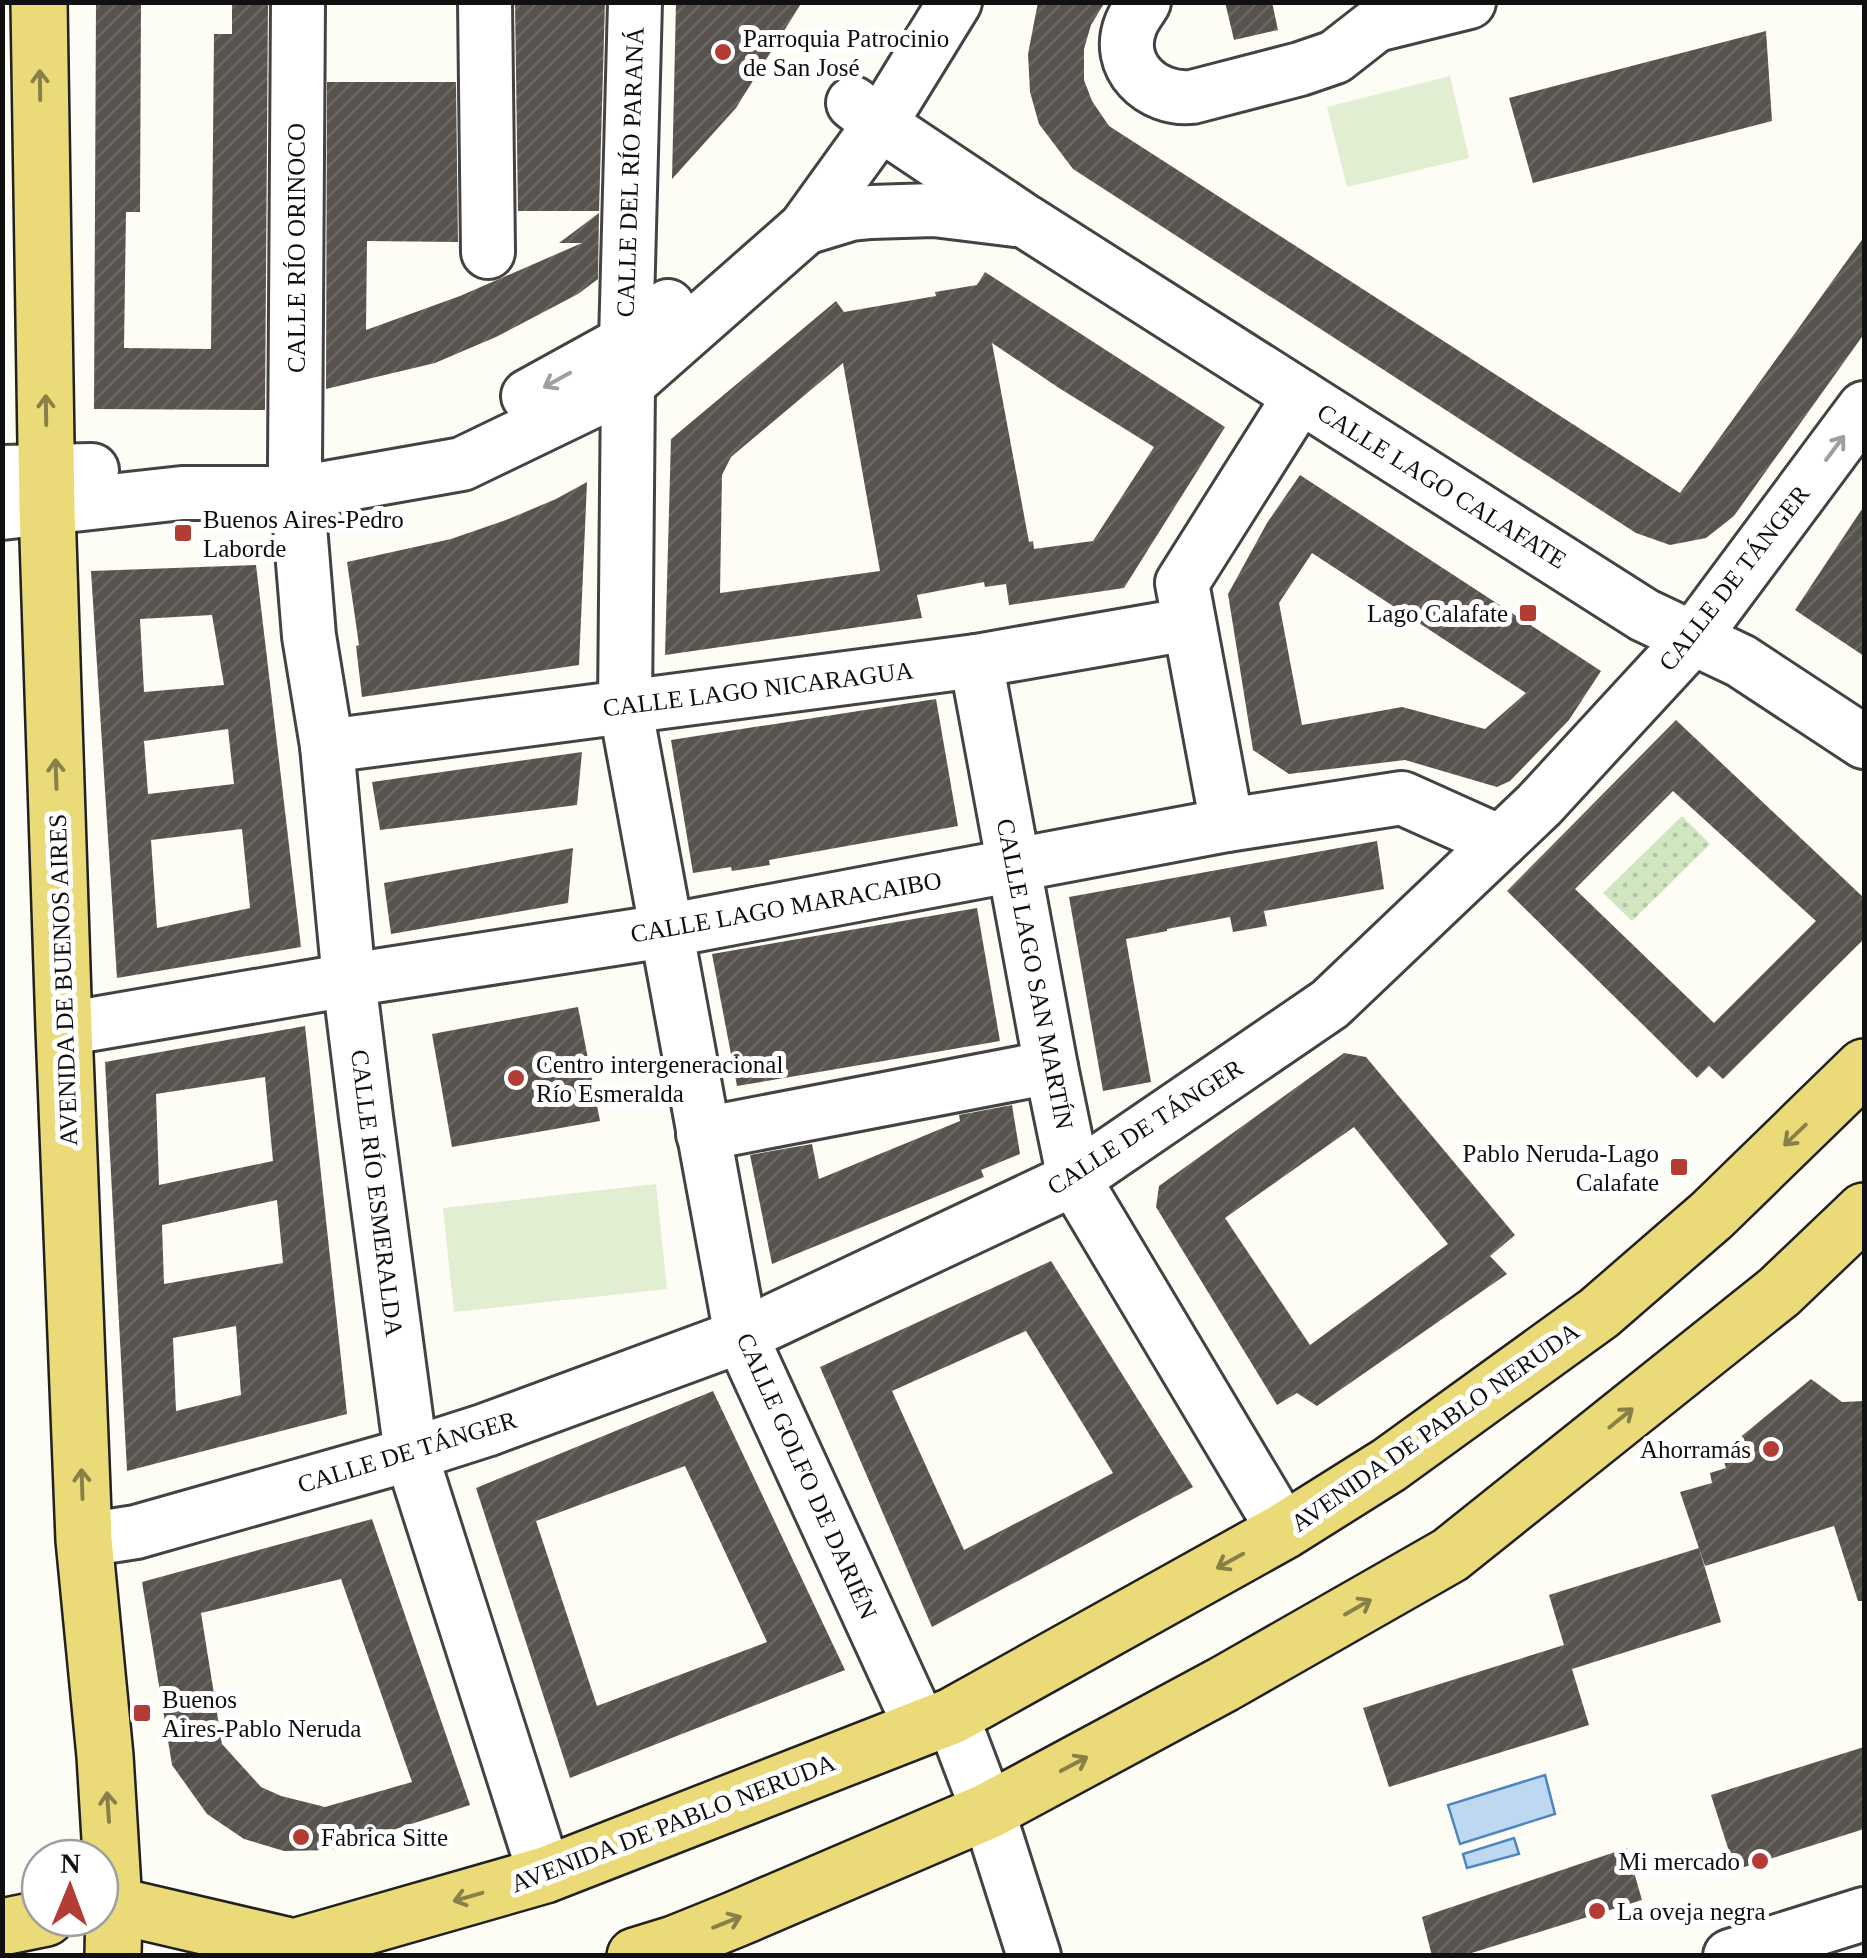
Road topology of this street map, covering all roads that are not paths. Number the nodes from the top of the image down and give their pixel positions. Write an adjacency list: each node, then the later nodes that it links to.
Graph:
1 (38, 2): 17 (main road, AVENIDA DE BUENOS AIRES, one-way to 1)
2 (298, 2): 16 (street, CALLE RÍO ORINOCO)
3 (486, 2): 12 (street)
4 (635, 2): 13 (street, CALLE DEL RÍO PARANÁ)
5 (916, 2): 9 (street)
6 (955, 2): 9 (street)
7 (1144, 2): 8 (street)
8 (1469, 2)
9 (867, 113): 10 (street, CALLE LAGO CALAFATE); 11 (street); 13 (street)
10 (1025, 221): 11 (street, CALLE LAGO CALAFATE); 14 (street, CALLE LAGO CALAFATE)
11 (805, 228): 13 (street)
12 (488, 252)
13 (627, 363): 16 (street); 21 (street, CALLE GOLFO DE DARIÉN)
14 (1300, 396): 18 (street); 19 (street, CALLE LAGO CALAFATE)
15 (1864, 408): 19 (street, CALLE DE TÁNGER, one-way to 15)
16 (296, 479): 17 (street); 23 (street, CALLE RÍO ESMERALDA)
17 (25, 491): 29 (main road, AVENIDA DE BUENOS AIRES, one-way to 17)
18 (1189, 624): 20 (street, CALLE LAGO NICARAGUA); 24 (street)
19 (1693, 638): 22 (street, CALLE LAGO CALAFATE); 25 (street, CALLE DE TÁNGER)
20 (976, 661): 21 (street, CALLE LAGO NICARAGUA); 26 (street, CALLE LAGO SAN MARTÍN)
21 (626, 705): 23 (street, CALLE LAGO NICARAGUA); 27 (street, CALLE GOLFO DE DARIÉN)
22 (1864, 742)
23 (327, 746): 28 (street, CALLE RÍO ESMERALDA)
24 (1227, 825): 25 (street, CALLE LAGO MARACAIBO); 26 (street, CALLE LAGO MARACAIBO)
25 (1500, 842): 33 (street, CALLE DE TÁNGER)
26 (1014, 865): 27 (street, CALLE LAGO MARACAIBO); 31 (street, CALLE LAGO SAN MARTÍN)
27 (665, 931): 28 (street, CALLE LAGO MARACAIBO); 32 (street, CALLE GOLFO DE DARIÉN)
28 (350, 980): 29 (street, CALLE LAGO MARACAIBO); 36 (street, CALLE RÍO ESMERALDA)
29 (64, 1029): 38 (main road, AVENIDA DE BUENOS AIRES, one-way to 29)
30 (1864, 1067): 37 (main road, AVENIDA DE PABLO NERUDA, one-way to 37)
31 (1051, 1068): 32 (street); 33 (street, CALLE LAGO SAN MARTÍN)
32 (702, 1134): 35 (street, CALLE GOLFO DE DARIÉN)
33 (1074, 1179): 35 (street, CALLE DE TÁNGER); 37 (street, CALLE LAGO SAN MARTÍN)
34 (1864, 1211): 40 (main road, one-way to 34)
35 (741, 1336): 36 (street, CALLE DE TÁNGER); 39 (street, CALLE GOLFO DE DARIÉN)
36 (412, 1454): 38 (street, CALLE DE TÁNGER); 42 (street, CALLE RÍO ESMERALDA)
37 (1284, 1531): 39 (main road, AVENIDA DE PABLO NERUDA, one-way to 39)
38 (84, 1540): 41 (main road, AVENIDA DE BUENOS AIRES, one-way to 38)
39 (937, 1722): 40 (street); 42 (main road, AVENIDA DE PABLO NERUDA)
40 (988, 1810): 46 (main road, one-way to 40); 47 (street)
41 (107, 1838)
42 (545, 1875): 45 (main road, AVENIDA DE PABLO NERUDA, one-way to 45)
43 (1864, 1914): 48 (street)
44 (120, 1925): 45 (main road, AVENIDA DE PABLO NERUDA)
45 (218, 1943)
46 (635, 1956)
47 (1034, 1956)
48 (1730, 1956)

